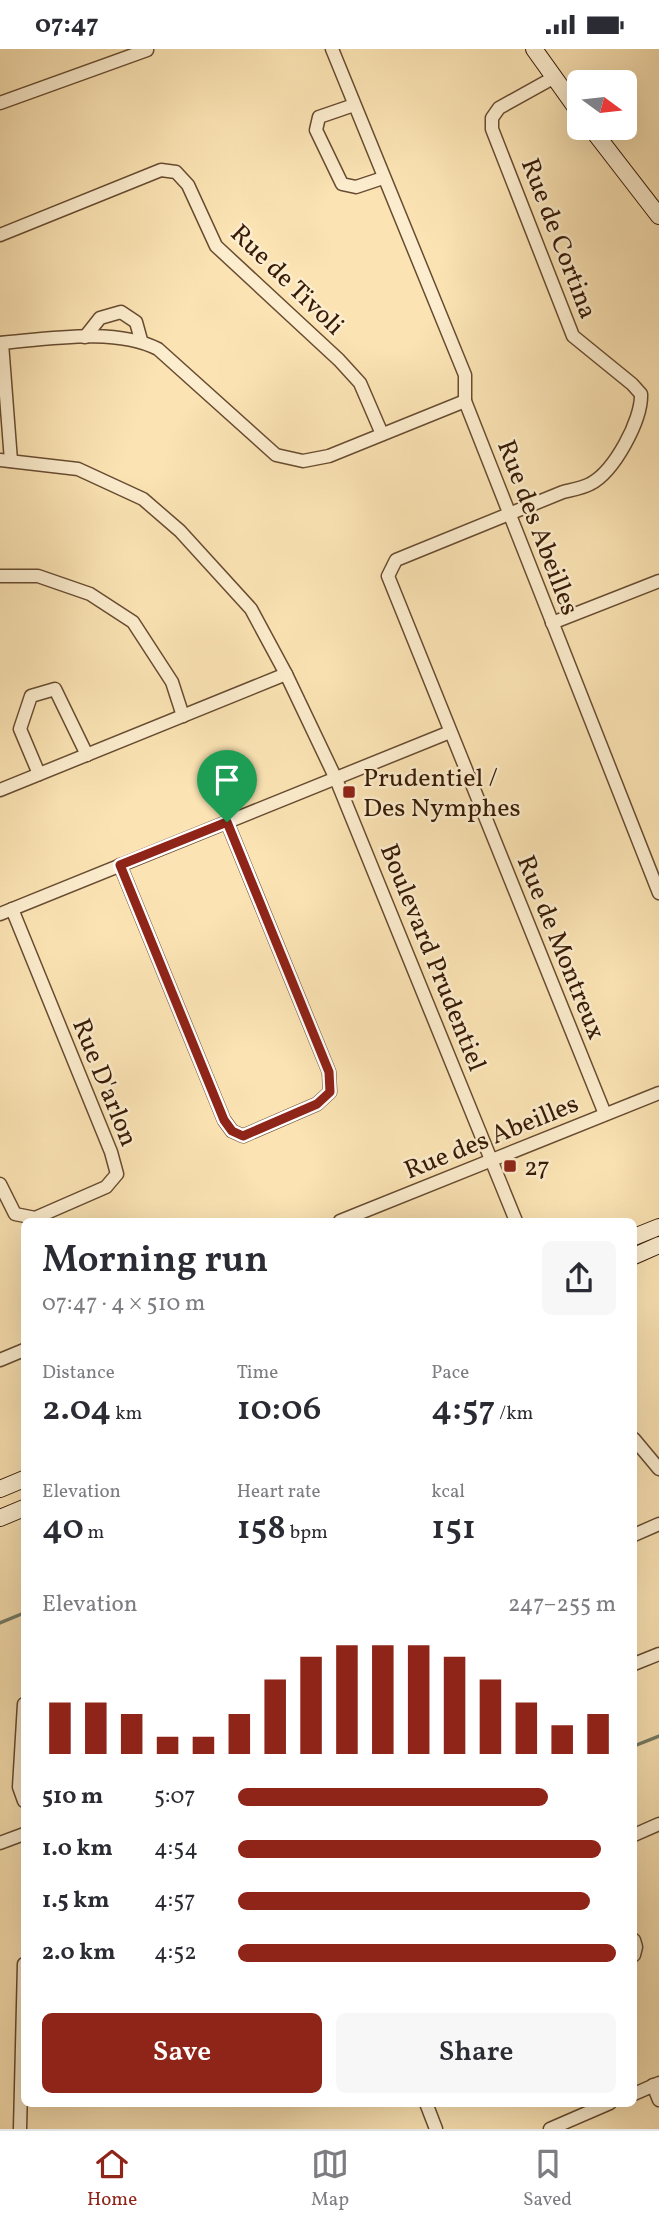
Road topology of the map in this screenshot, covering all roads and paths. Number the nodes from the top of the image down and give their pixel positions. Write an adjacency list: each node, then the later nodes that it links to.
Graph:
1 (148, 49): 6 (street)
2 (332, 49): 7 (street, Rue des Abeilles)
3 (534, 49): 4 (street)
4 (553, 78): 5 (street); 18 (street, Rue de Cortina)
5 (567, 96)
6 (0, 103)
7 (354, 105): 9 (street, Rue des Abeilles); 9 (street)
8 (600, 140): 10 (street)
9 (383, 178): 15 (street, Rue des Abeilles)
10 (659, 216)
11 (0, 235): 16 (street, Rue de Tivoli)
12 (85, 337): 13 (street); 13 (street); 14 (street)
13 (141, 340): 16 (street)
14 (1, 343): 17 (street)
15 (465, 401): 16 (street); 18 (street, Rue des Abeilles)
16 (382, 434)
17 (6, 461): 22 (street, Boulevard Prudentiel)
18 (510, 516): 21 (street, Rue des Abeilles); 24 (street, Rue de Montreux)
19 (0, 576): 23 (street)
20 (659, 581): 21 (street)
21 (552, 623): 31 (street, Rue des Abeilles)
22 (286, 674): 23 (street); 27 (street, Boulevard Prudentiel)
23 (183, 716): 25 (street)
24 (450, 732): 27 (street); 34 (street, Rue de Montreux)
25 (87, 755): 26 (street); 26 (street)
26 (39, 774): 28 (street)
27 (337, 779): 29 (street); 35 (street, Boulevard Prudentiel)
28 (0, 790)
29 (227, 822): 30 (street); 30 (street)
30 (120, 865): 32 (street)
31 (659, 893)
32 (6, 911): 36 (street, Rue D'arlon)
33 (659, 1093): 34 (street, Rue des Abeilles)
34 (605, 1114): 35 (street, Rue des Abeilles)
35 (493, 1159): 37 (street, Rue des Abeilles); 38 (street, Boulevard Prudentiel)
36 (0, 1184)
37 (347, 1218)
38 (515, 1218)
39 (659, 1227): 40 (street)
40 (637, 1236)
41 (659, 1246): 42 (street)
42 (637, 1255)
43 (21, 1351): 44 (street)
44 (0, 1360)
45 (637, 1443): 46 (street)
46 (659, 1469)
47 (21, 1480): 48 (street)
48 (0, 1489)
49 (21, 1509): 50 (street)
50 (0, 1518)
51 (659, 1524): 52 (street)
52 (637, 1534)
53 (659, 1654): 54 (street)
54 (637, 1663)
55 (21, 1754): 56 (street)
56 (21, 1793)
57 (659, 1824): 58 (street)
58 (637, 1834)
59 (21, 1835): 60 (street)
60 (0, 1843)
61 (656, 2084): 63 (street); 64 (street)
62 (21, 2088): 67 (street)
63 (637, 2093)
64 (659, 2100)
65 (428, 2107): 68 (street)
66 (601, 2107): 69 (street)
67 (20, 2129)
68 (436, 2129)
69 (550, 2129)

